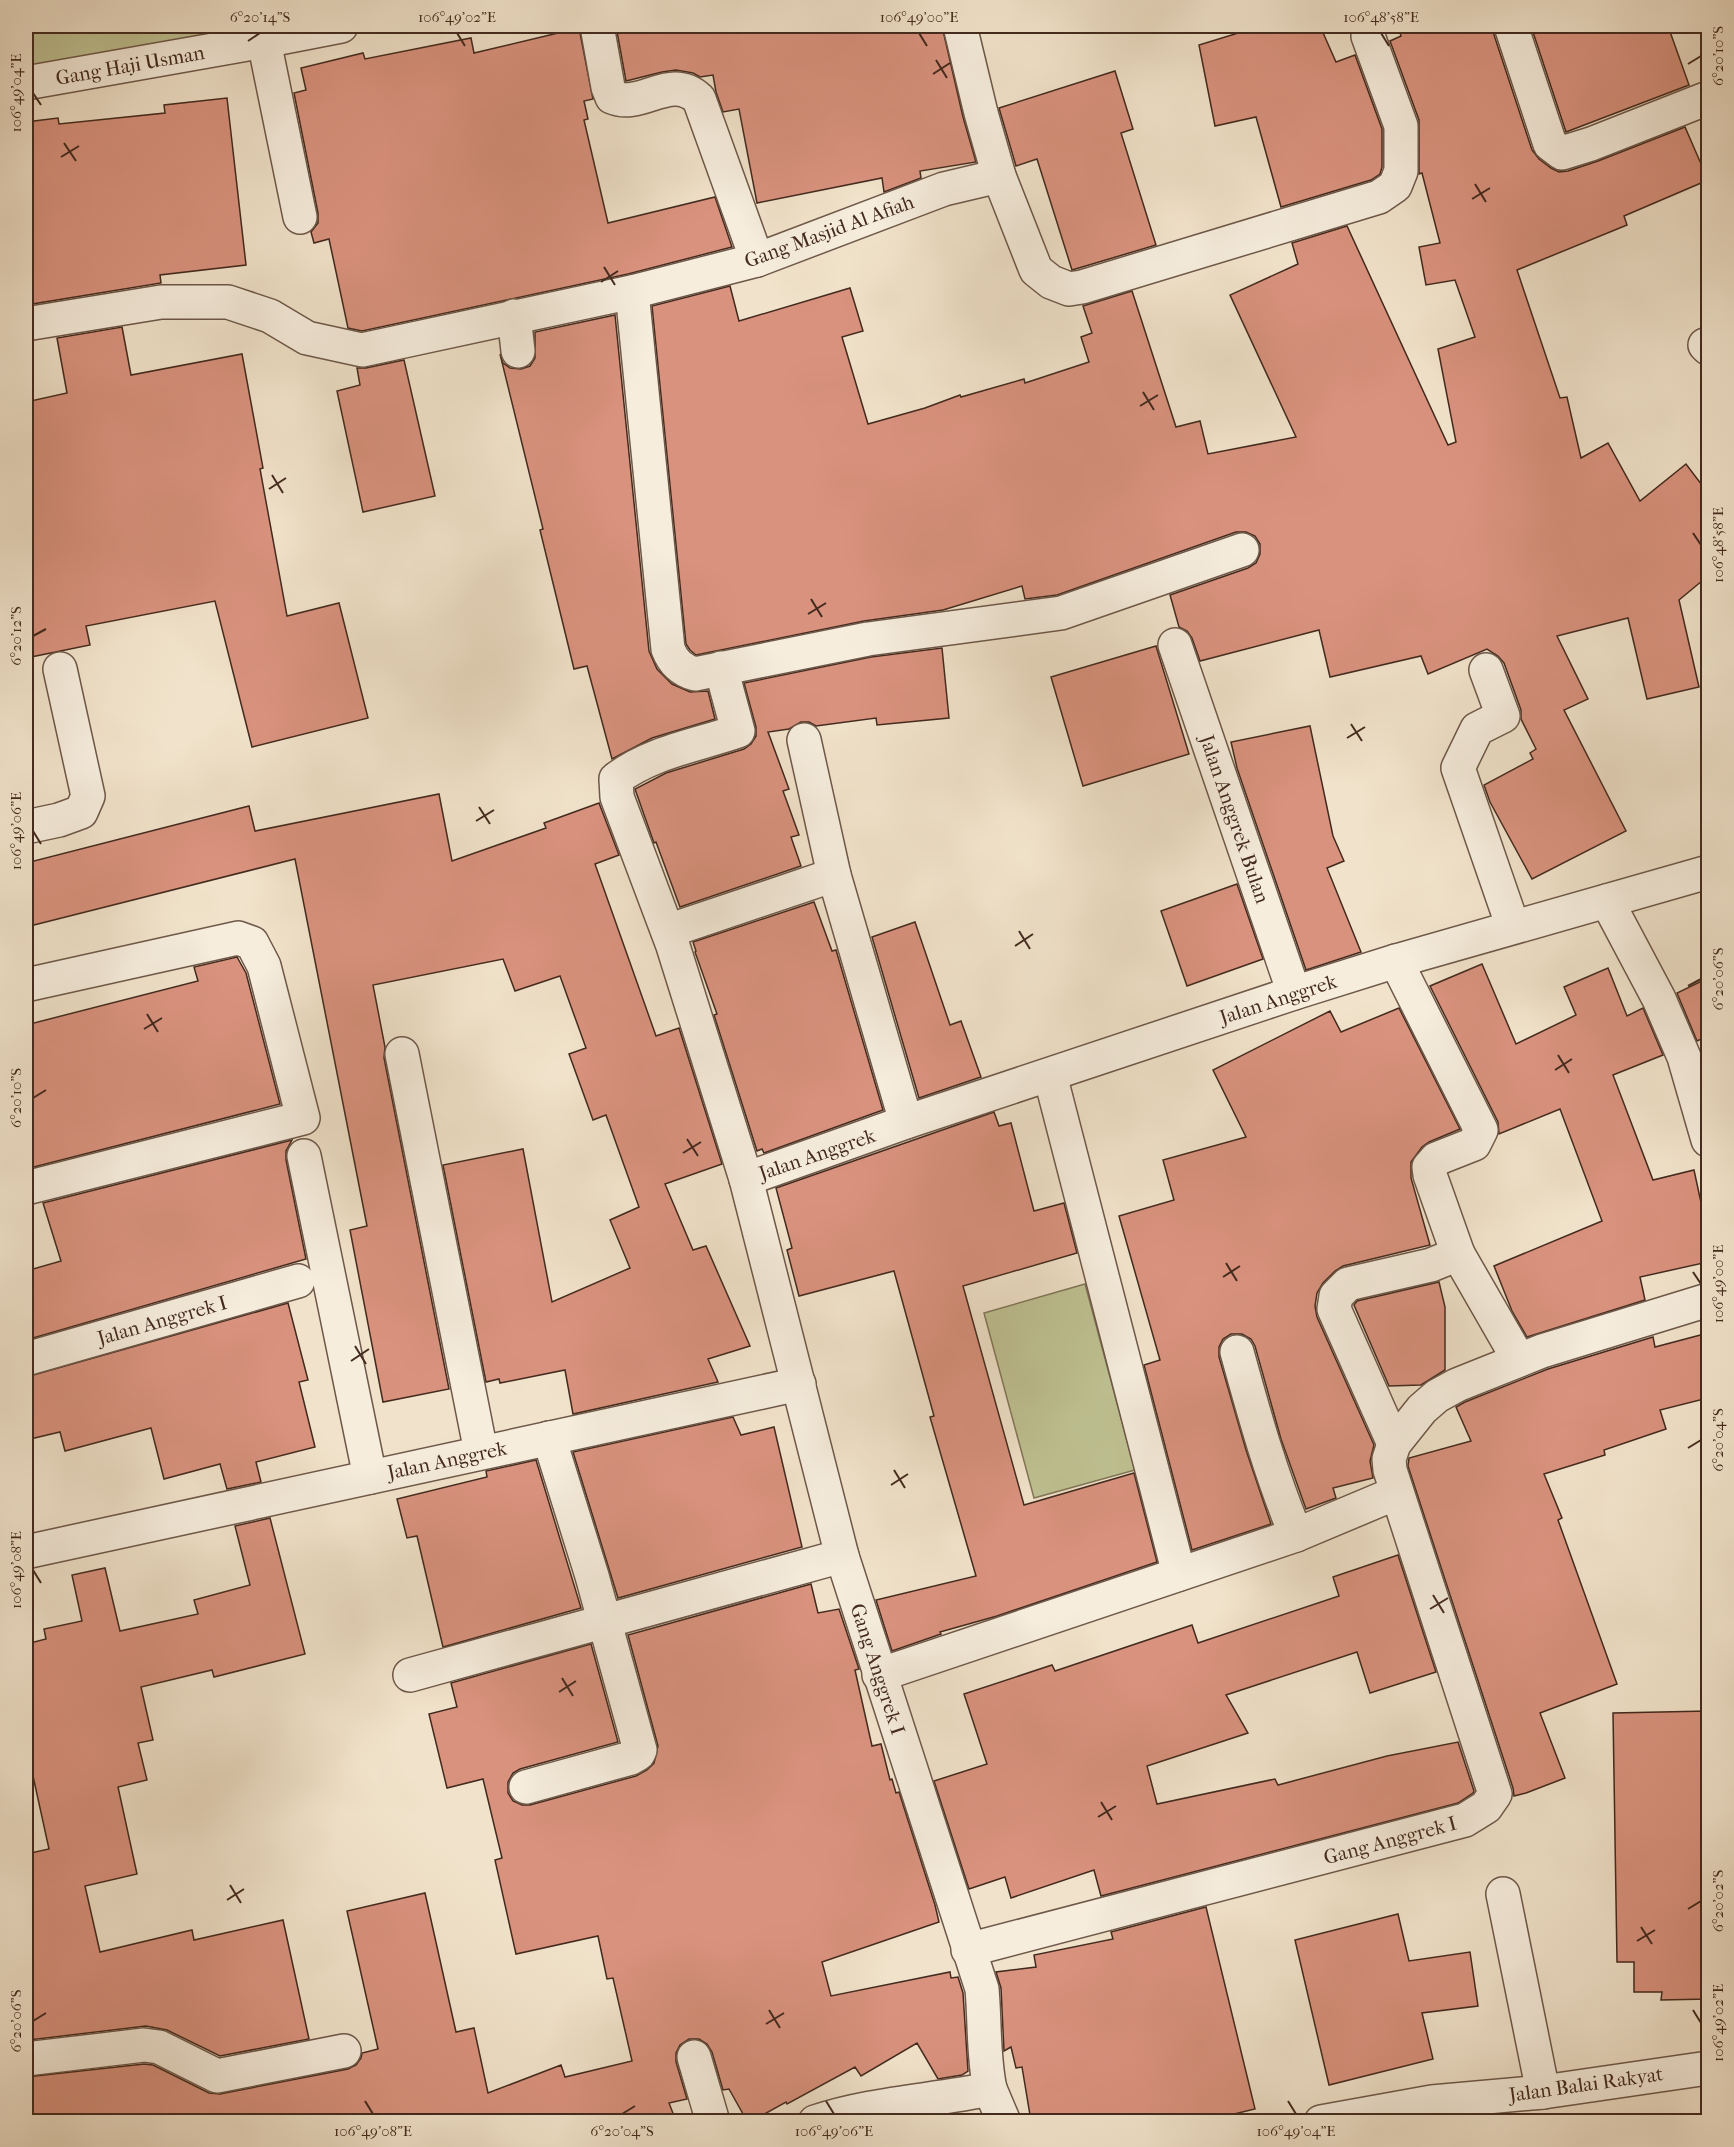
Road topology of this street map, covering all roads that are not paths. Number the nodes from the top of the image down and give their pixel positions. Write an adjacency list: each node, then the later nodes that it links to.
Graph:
1 (341, 26): 6 (street, Gang Haji Usman)
2 (597, 26): 11 (street)
3 (960, 26): 9 (street)
4 (1370, 26): 9 (street)
5 (1511, 26): 8 (street)
6 (264, 41): 7 (street, Gang Haji Usman); 10 (street)
7 (26, 83)
8 (1708, 98)
9 (999, 176): 11 (street, Gang Masjid Al Afiah)
10 (300, 218)
11 (757, 260): 12 (street, Gang Masjid Al Afiah)
12 (632, 291): 13 (street, Gang Masjid Al Afiah); 18 (street)
13 (514, 316): 14 (street, Gang Masjid Al Afiah); 15 (street)
14 (26, 324)
15 (518, 351)
16 (1242, 550): 18 (street)
17 (1175, 645): 30 (street, Jalan Anggrek Bulan)
18 (721, 668): 27 (street)
19 (60, 669): 22 (street)
20 (1486, 670): 26 (street)
21 (804, 740): 24 (street)
22 (26, 827)
23 (1708, 872): 25 (street, Jalan Anggrek)
24 (834, 875): 27 (street); 33 (street)
25 (1607, 901): 26 (street, Jalan Anggrek); 34 (street)
26 (1513, 927): 28 (street, Jalan Anggrek)
27 (668, 931): 36 (street)
28 (1396, 961): 30 (street, Jalan Anggrek); 38 (street)
29 (26, 985): 37 (street)
30 (1294, 993): 32 (street, Jalan Anggrek)
31 (402, 1054): 47 (street)
32 (1050, 1076): 33 (street, Jalan Anggrek); 53 (street)
33 (906, 1122): 36 (street, Jalan Anggrek)
34 (1708, 1140)
35 (304, 1156): 48 (street)
36 (746, 1179): 44 (street, Jalan Anggrek)
37 (26, 1188)
38 (1458, 1254): 43 (street); 46 (street)
39 (298, 1281): 42 (street, Jalan Anggrek I)
40 (1708, 1302): 43 (street)
41 (1237, 1352): 50 (street)
42 (26, 1359)
43 (1519, 1360): 46 (street)
44 (799, 1384): 45 (street, Jalan Anggrek); 52 (street, Gang Anggrek I)
45 (549, 1438): 47 (street, Jalan Anggrek); 54 (street)
46 (1394, 1444): 49 (street)
47 (481, 1452): 48 (street, Jalan Anggrek)
48 (370, 1477): 51 (street, Jalan Anggrek)
49 (1396, 1493): 50 (street); 59 (street, Gang Anggrek I)
50 (1296, 1535): 53 (street)
51 (26, 1552)
52 (842, 1556): 54 (street); 55 (street, Gang Anggrek I)
53 (1179, 1574): 55 (street)
54 (606, 1622): 56 (street); 57 (street)
55 (879, 1675): 59 (street, Gang Anggrek I)
56 (410, 1676)
57 (526, 1786)
58 (1503, 1894): 65 (street)
59 (969, 1950): 64 (street, Gang Anggrek I)
60 (344, 2051): 62 (street)
61 (694, 2057): 66 (street)
62 (26, 2059)
63 (1708, 2068): 65 (street, Jalan Balai Rakyat)
64 (990, 2089): 67 (street); 68 (street)
65 (1543, 2092): 69 (street, Jalan Balai Rakyat)
66 (713, 2121)
67 (815, 2121)
68 (1004, 2121)
69 (1321, 2121)

